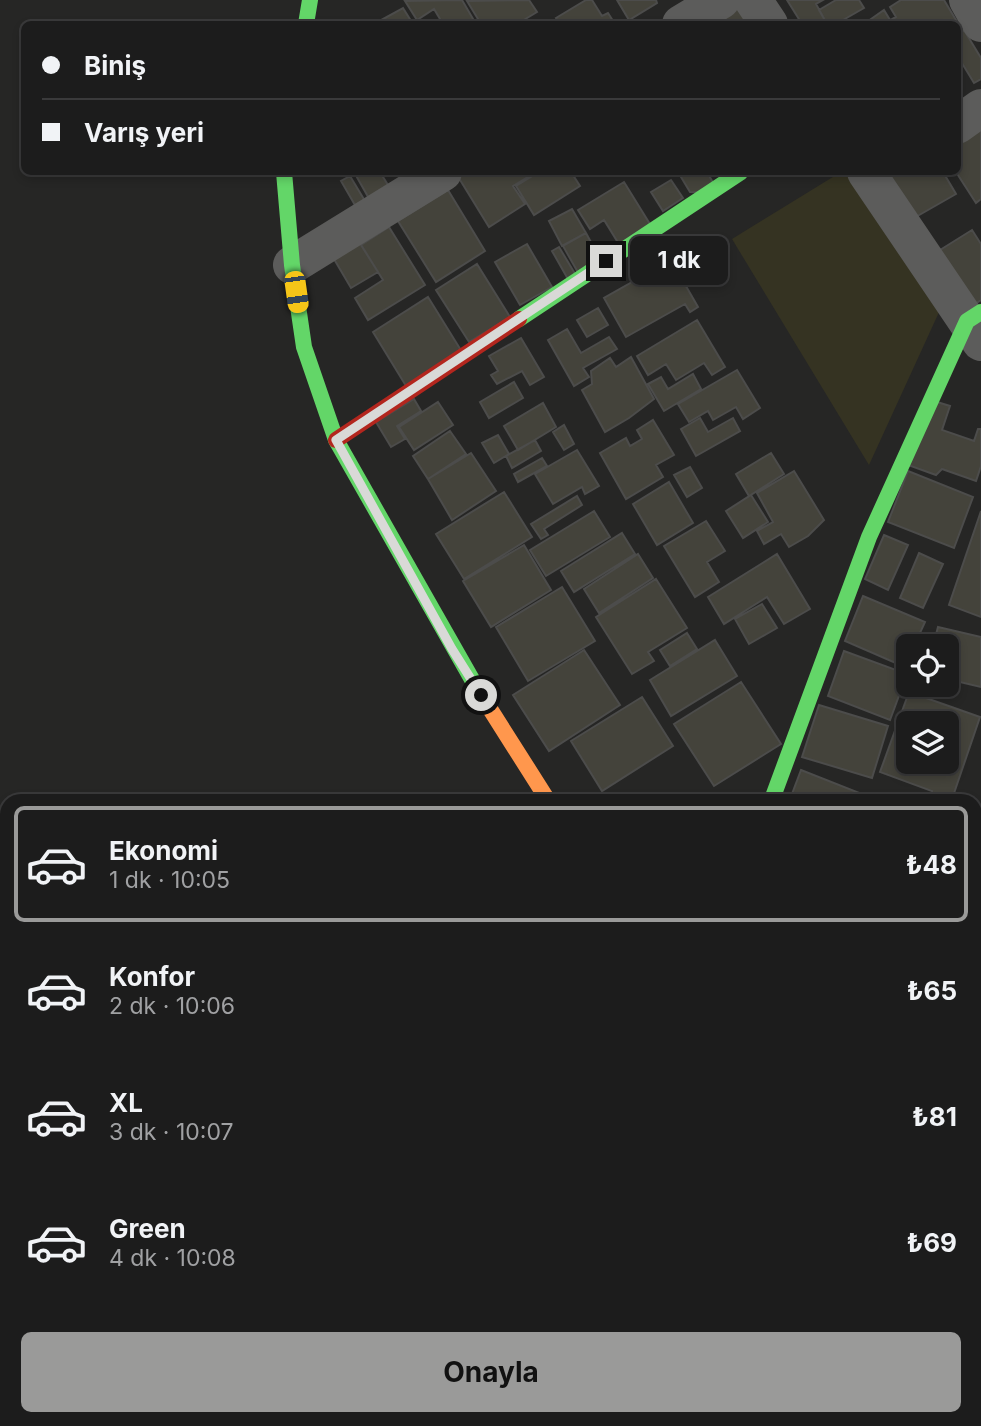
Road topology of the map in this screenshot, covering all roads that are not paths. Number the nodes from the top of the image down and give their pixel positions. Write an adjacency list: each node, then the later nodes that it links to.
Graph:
1 (310, 0): 4 (street)
2 (721, 0): 5 (street)
3 (753, 0): 6 (street)
4 (306, 21)
5 (686, 21)
6 (767, 21)
7 (981, 108): 8 (street)
8 (961, 122)
9 (284, 175): 13 (street)
10 (438, 175): 13 (street)
11 (736, 175): 15 (street)
12 (878, 176): 14 (street)
13 (292, 265): 15 (street)
14 (976, 325): 17 (street)
15 (336, 440): 16 (street)
16 (544, 794)
17 (774, 794)

